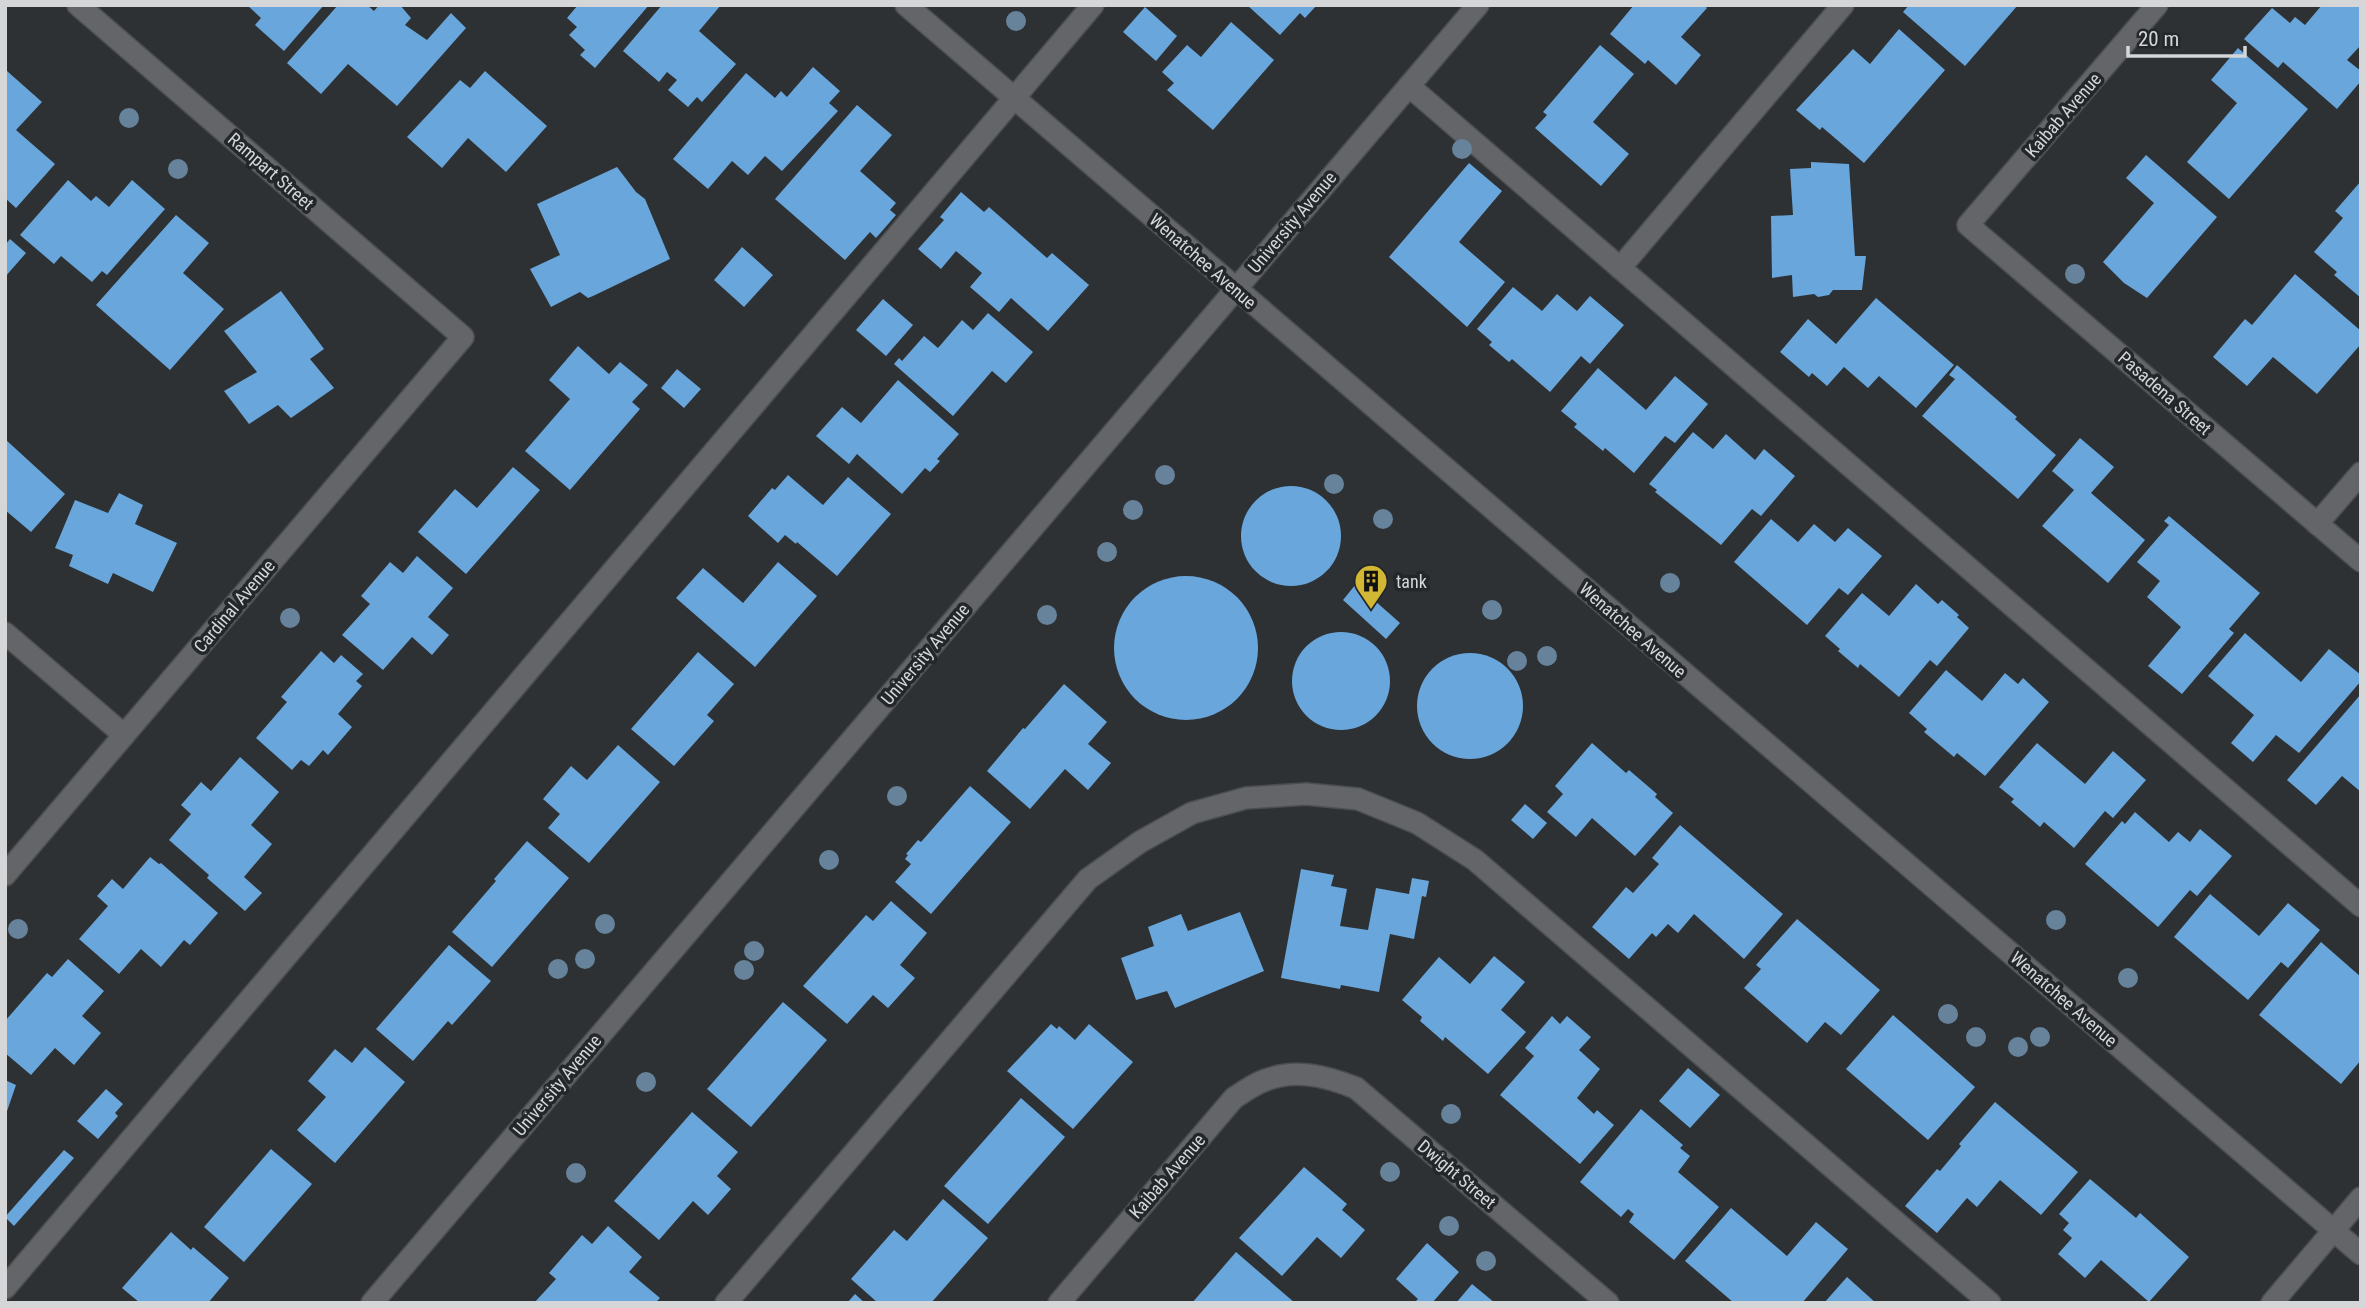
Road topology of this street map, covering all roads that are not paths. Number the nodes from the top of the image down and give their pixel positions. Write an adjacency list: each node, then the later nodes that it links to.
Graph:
1 (78, 5): 12 (street, Rampart Street)
2 (906, 5): 8 (street, Wenatchee Avenue)
3 (1093, 5): 8 (street)
4 (1478, 5): 7 (street, University Avenue)
5 (1843, 5): 10 (street)
6 (2157, 5): 9 (street, Kaibab Avenue)
7 (1409, 86): 10 (street); 11 (street, University Avenue)
8 (1014, 97): 11 (street, Wenatchee Avenue); 24 (street)
9 (1968, 225): 14 (street, Pasadena Street)
10 (1620, 268): 19 (street)
11 (1236, 289): 22 (street, Wenatchee Avenue); 25 (street, University Avenue)
12 (463, 337): 17 (street, Cardinal Avenue)
13 (2361, 473): 14 (street)
14 (2317, 524): 15 (street, Pasadena Street)
15 (2361, 561)
16 (5, 633): 17 (street)
17 (124, 735): 18 (street, Cardinal Avenue)
18 (5, 874)
19 (2361, 906)
20 (1293, 1074): 27 (street, Kaibab Avenue); 28 (street, Dwight Street)
21 (2361, 1198): 22 (street)
22 (2333, 1231): 23 (street, Wenatchee Avenue); 30 (street)
23 (2361, 1254)
24 (5, 1288)
25 (372, 1303)
26 (726, 1303): 29 (street)
27 (1059, 1303)
28 (1608, 1303)
29 (1990, 1303)
30 (2272, 1303)

